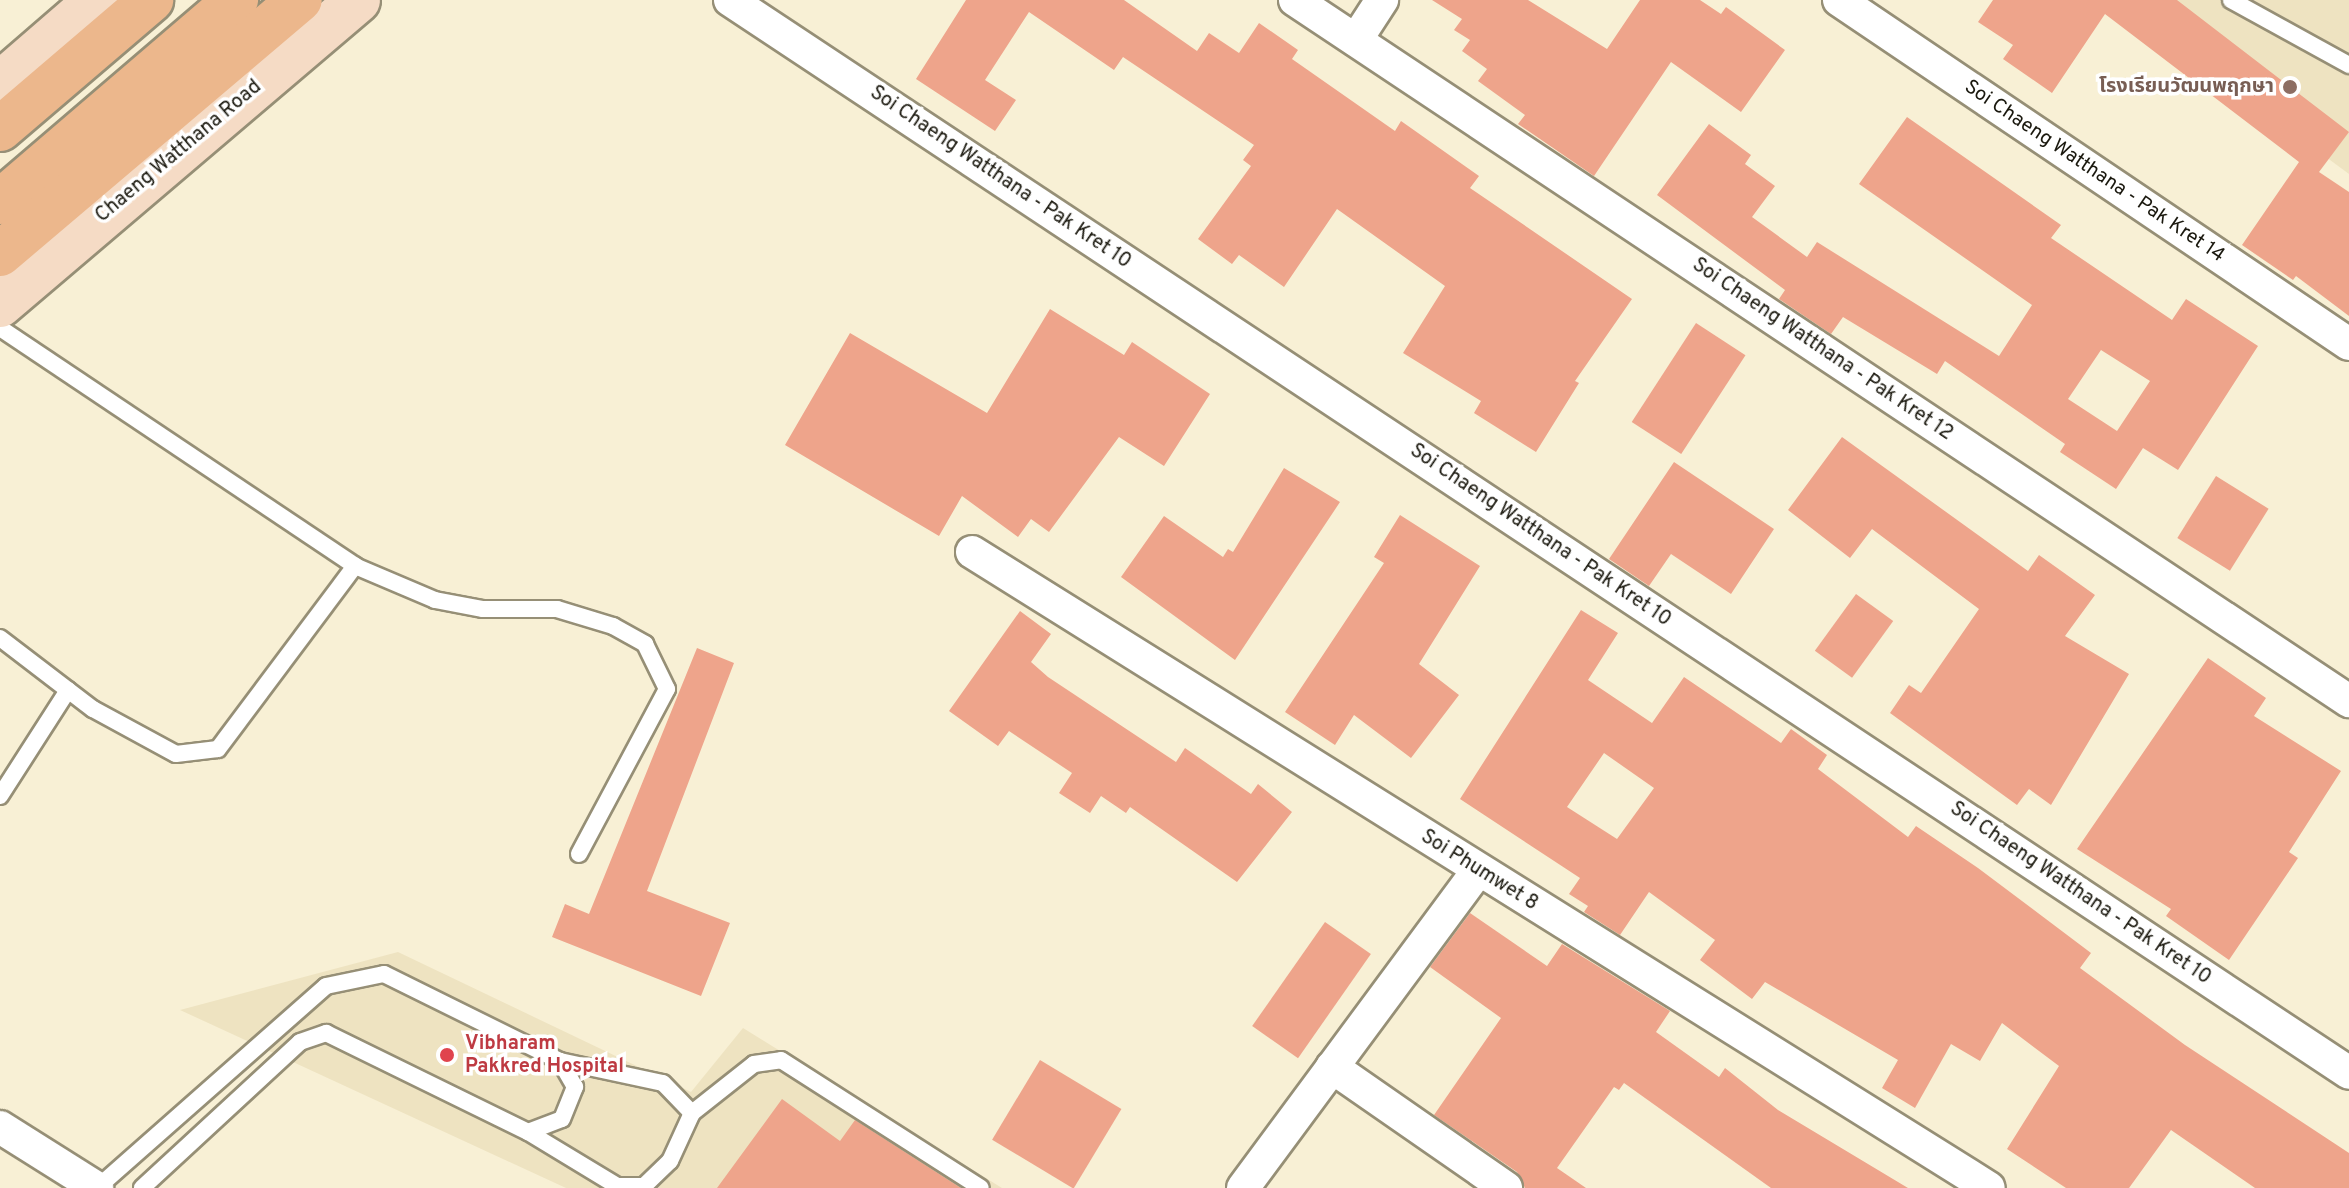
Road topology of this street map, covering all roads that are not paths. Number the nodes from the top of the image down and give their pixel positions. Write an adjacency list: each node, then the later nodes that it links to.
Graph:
1 (97, 0): 13 (main road)
2 (151, 0): 14 (main road)
3 (236, 0): 15 (main road)
4 (300, 0): 16 (main road)
5 (358, 0): 17 (main road, Chaeng Watthana Road)
6 (730, 0): 30 (street, Soi Chaeng Watthana - Pak Kret 10)
7 (1295, 0): 11 (street, Soi Chaeng Watthana - Pak Kret 12)
8 (1382, 0): 11 (street)
9 (1839, 0): 19 (street, Soi Chaeng Watthana - Pak Kret 14)
10 (2231, 0): 12 (lane)
11 (1356, 40): 24 (street, Soi Chaeng Watthana - Pak Kret 12)
12 (2349, 65)
13 (0, 84)
14 (0, 129)
15 (0, 202)
16 (0, 254)
17 (0, 305)
18 (0, 328): 21 (lane)
19 (2349, 344)
20 (972, 552): 27 (street, Soi Phumwet 8)
21 (355, 566): 23 (lane); 26 (lane)
22 (0, 638): 23 (lane)
23 (68, 690): 25 (lane)
24 (2349, 701)
25 (0, 796)
26 (579, 854)
27 (1478, 870): 29 (street); 39 (street, Soi Phumwet 8)
28 (560, 1061): 31 (lane); 33 (lane); 34 (lane)
29 (1332, 1067): 37 (street); 38 (street)
30 (2349, 1073)
31 (692, 1113): 33 (lane); 36 (lane)
32 (0, 1127): 34 (street)
33 (528, 1132): 35 (lane)
34 (97, 1188)
35 (142, 1188)
36 (981, 1188)
37 (1243, 1188)
38 (1506, 1188)
39 (1989, 1188)

